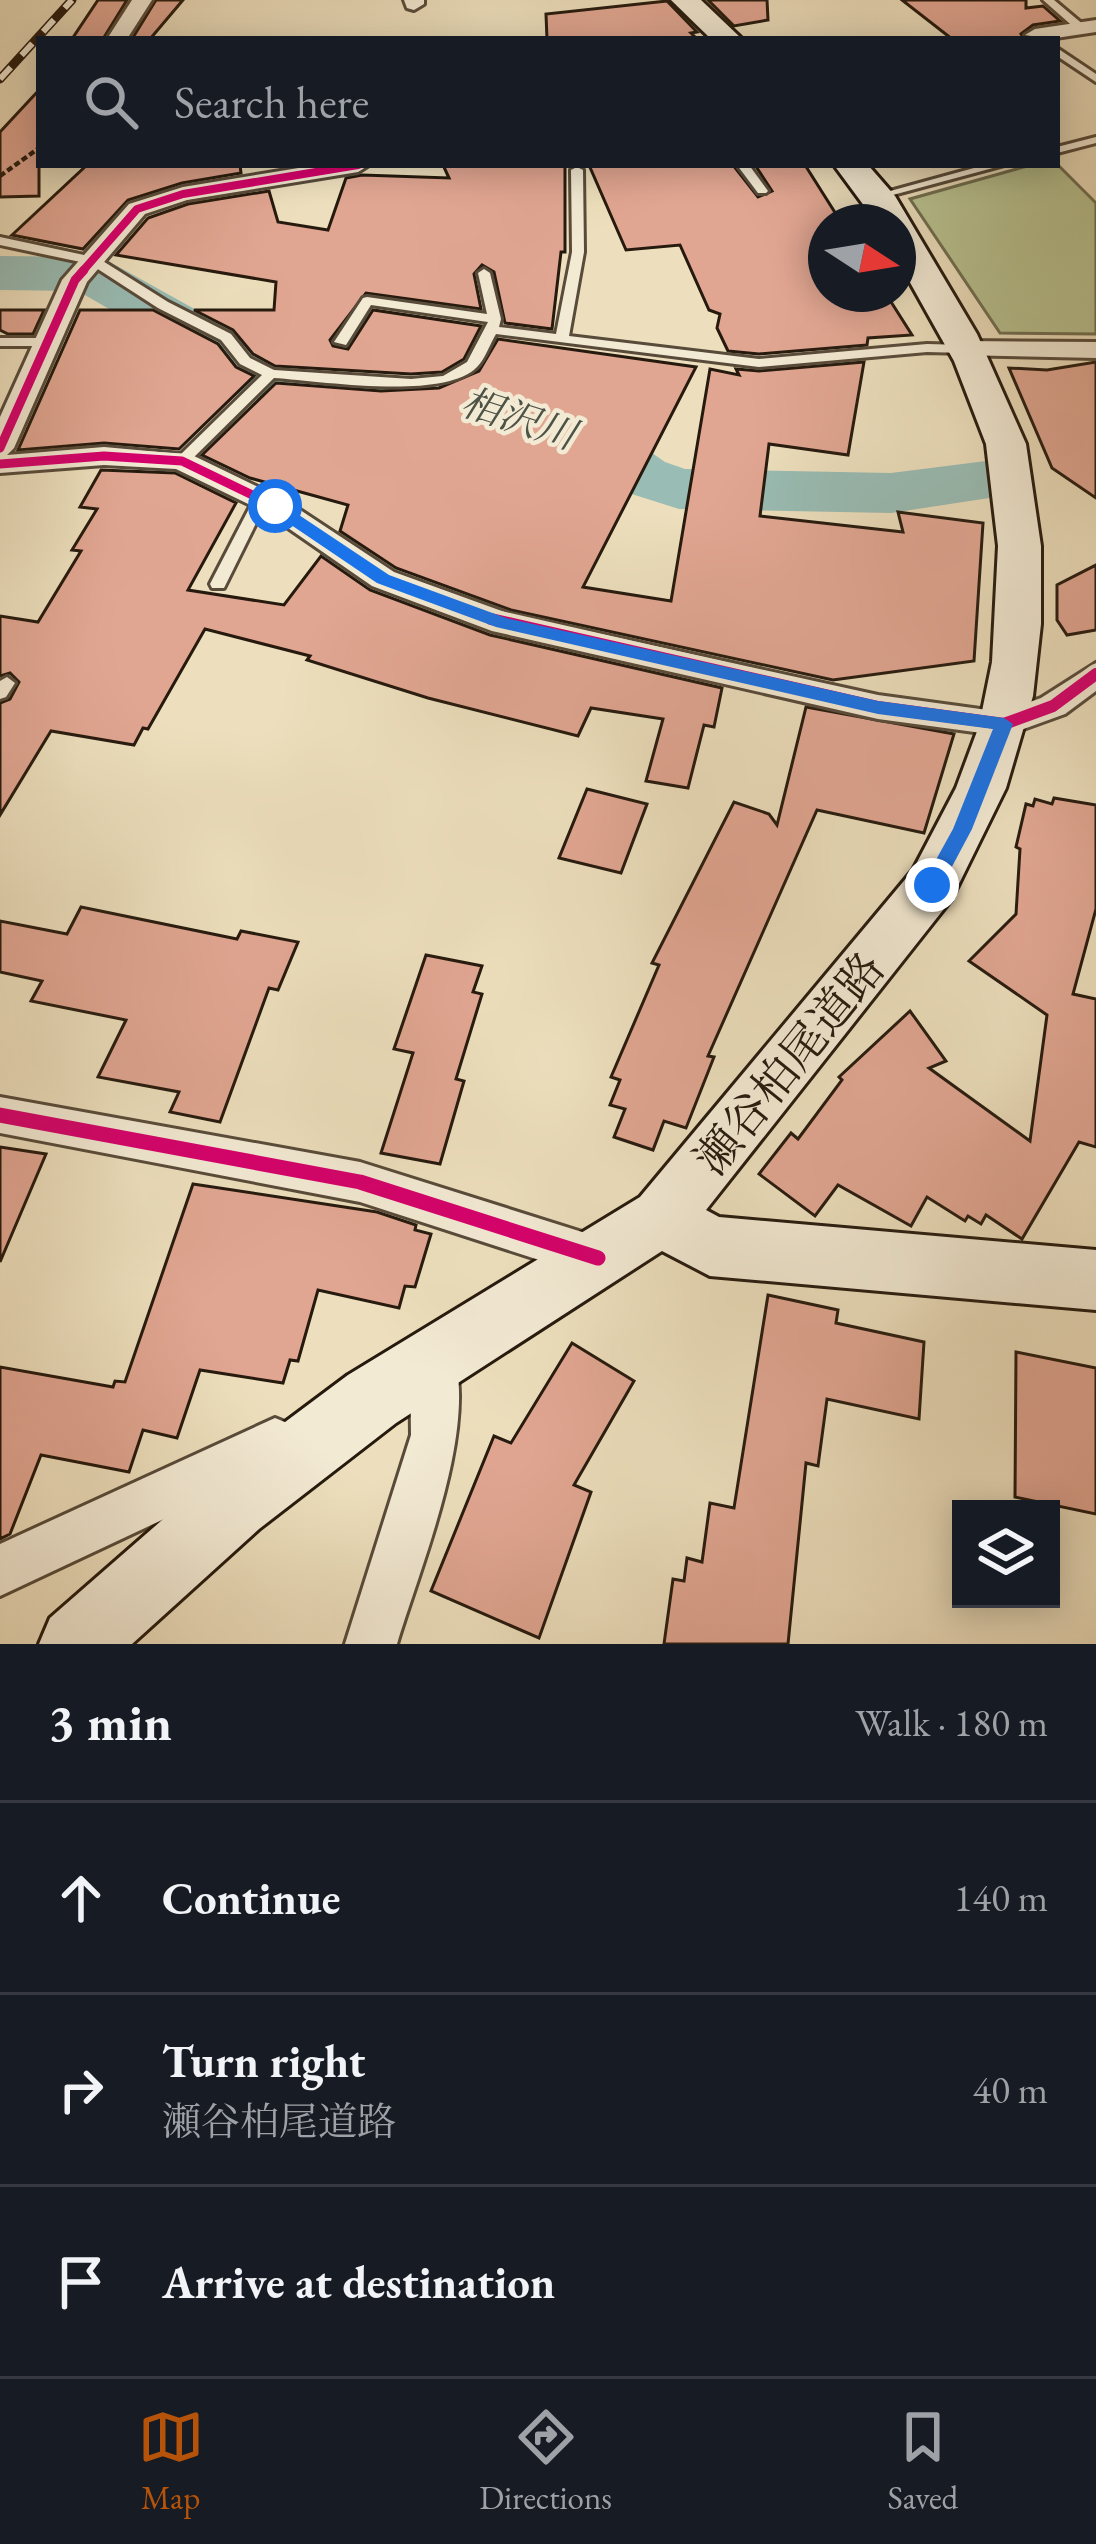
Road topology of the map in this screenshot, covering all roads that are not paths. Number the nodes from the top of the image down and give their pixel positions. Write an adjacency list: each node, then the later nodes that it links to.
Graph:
1 (142, 0): 5 (street)
2 (685, 0): 6 (main road)
3 (1048, 0): 4 (lane)
4 (1089, 27): 7 (street)
5 (119, 36)
6 (725, 36)
7 (1043, 36)
8 (1060, 53): 9 (lane)
9 (1096, 80)
10 (1096, 140): 11 (lane)
11 (1060, 149)
12 (745, 168): 17 (lane)
13 (852, 168): 18 (main road, 瀬谷柏尾道路)
14 (992, 168): 19 (lane)
15 (313, 169): 22 (street)
16 (577, 170): 25 (lane)
17 (762, 191)
18 (881, 204)
19 (915, 204)
20 (0, 241): 22 (lane)
21 (916, 262): 29 (main road, 瀬谷柏尾道路)
22 (86, 269): 27 (street); 31 (lane)
23 (484, 273): 24 (lane)
24 (494, 324): 25 (lane); 28 (lane); 31 (lane)
25 (562, 337): 29 (lane)
26 (0, 341): 27 (lane)
27 (47, 342): 32 (street)
28 (341, 342)
29 (965, 349): 30 (street); 38 (main road, 瀬谷柏尾道路)
30 (1096, 350)
31 (272, 374): 33 (lane)
32 (0, 448)
33 (182, 461): 34 (street); 35 (street)
34 (0, 464)
35 (261, 499): 36 (lane); 38 (street)
36 (218, 584)
37 (1096, 674): 38 (street)
38 (1004, 724): 40 (main road, 瀬谷柏尾道路)
39 (0, 1115): 41 (street)
40 (662, 1217): 41 (main road, 瀬谷柏尾道路); 42 (main road)
41 (598, 1258): 43 (main road, 瀬谷柏尾道路)
42 (1096, 1280)
43 (433, 1359): 44 (main road, 瀬谷柏尾道路); 47 (street)
44 (372, 1399): 45 (street); 46 (main road, 瀬谷柏尾道路)
45 (0, 1570)
46 (76, 1644)
47 (371, 1644)

